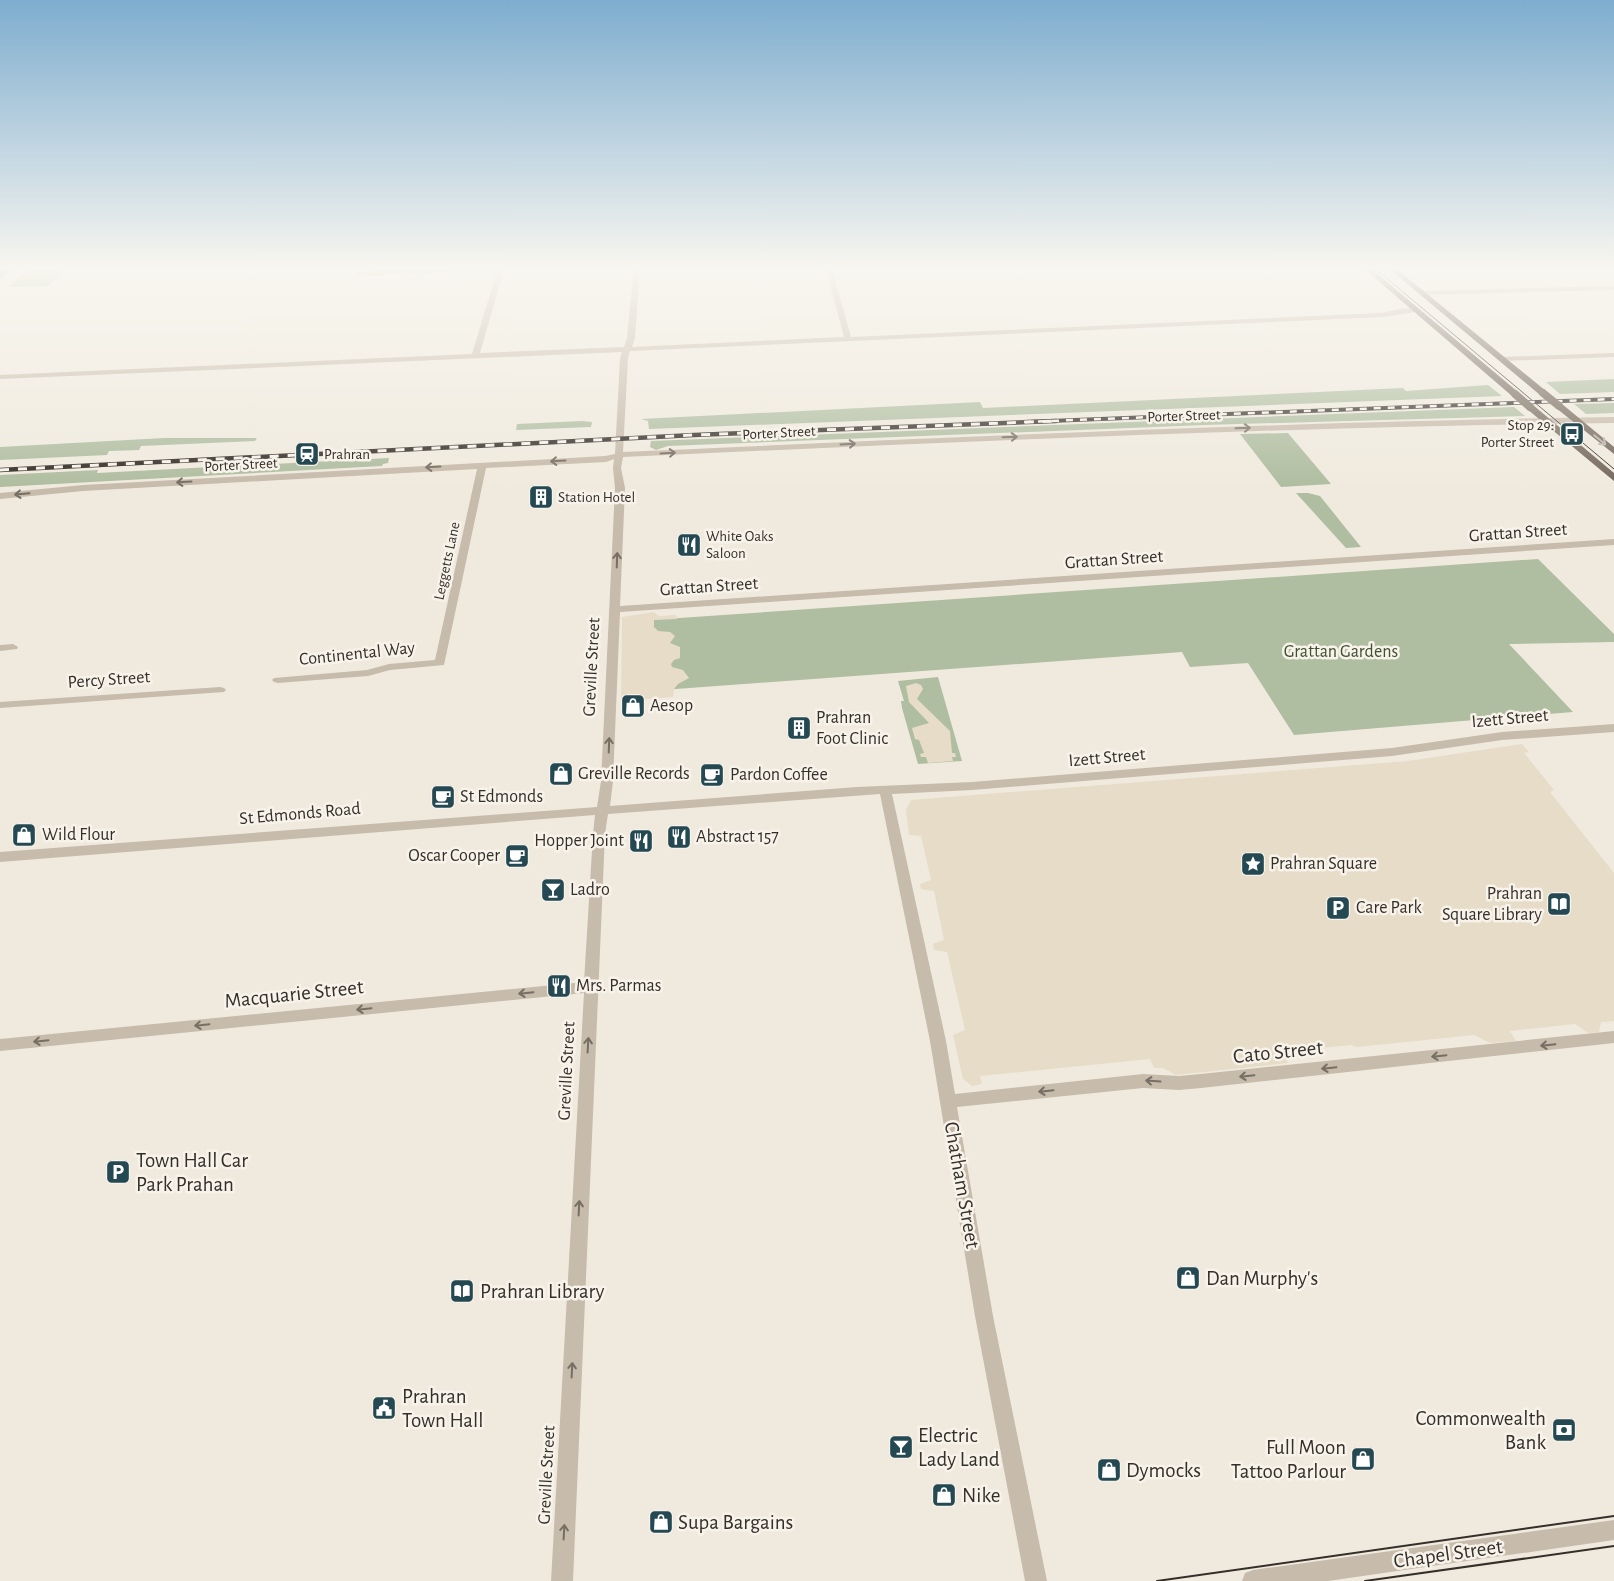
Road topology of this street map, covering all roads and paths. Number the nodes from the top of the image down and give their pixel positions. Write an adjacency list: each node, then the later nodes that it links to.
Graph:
1 (480, 340): 9 (street)
2 (630, 340): 7 (street, Greville Street)
3 (848, 340): 4 (street); 7 (street)
4 (853, 340)
5 (1451, 340): 12 (main road, bridge)
6 (1478, 340): 10 (main road)
7 (627, 350): 9 (street); 16 (street, Greville Street)
8 (1614, 354): 10 (street)
9 (475, 356): 11 (street)
10 (1501, 359): 14 (main road, bridge)
11 (0, 377)
12 (1546, 420): 14 (street, Porter Street); 16 (street, Porter Street, one-way to 12); 18 (main road)
13 (1614, 420): 14 (street, Porter Street)
14 (1577, 421): 15 (main road, one-way to 15)
15 (1614, 451)
16 (619, 455): 17 (street, Porter Street, one-way to 17); 21 (street, Greville Street, one-way to 16)
17 (482, 465): 19 (street, Porter Street, one-way to 19); 24 (street, Leggetts Lane)
18 (1614, 478)
19 (0, 496)
20 (1614, 542): 21 (street, Grattan Street)
21 (615, 609): 30 (street, Greville Street, one-way to 21)
22 (13, 647): 23 (street)
23 (0, 648)
24 (440, 663): 25 (street, Continental Way)
25 (278, 680)
26 (220, 690): 27 (street, Percy Street)
27 (0, 705)
28 (1614, 728): 29 (street, Izett Street)
29 (885, 790): 30 (street, Izett Street); 35 (street, Chatham Street)
30 (602, 811): 31 (street, St Edmonds Road); 32 (street, Greville Street)
31 (0, 857)
32 (592, 987): 34 (street, Macquarie Street, one-way to 34); 37 (street, Greville Street, one-way to 32)
33 (1614, 1037): 35 (street, Cato Street, one-way to 35)
34 (0, 1045)
35 (947, 1102): 38 (street, Chatham Street)
36 (1614, 1530): 39 (street, Chapel Street)
37 (562, 1581)
38 (1036, 1581)
39 (1253, 1581)

